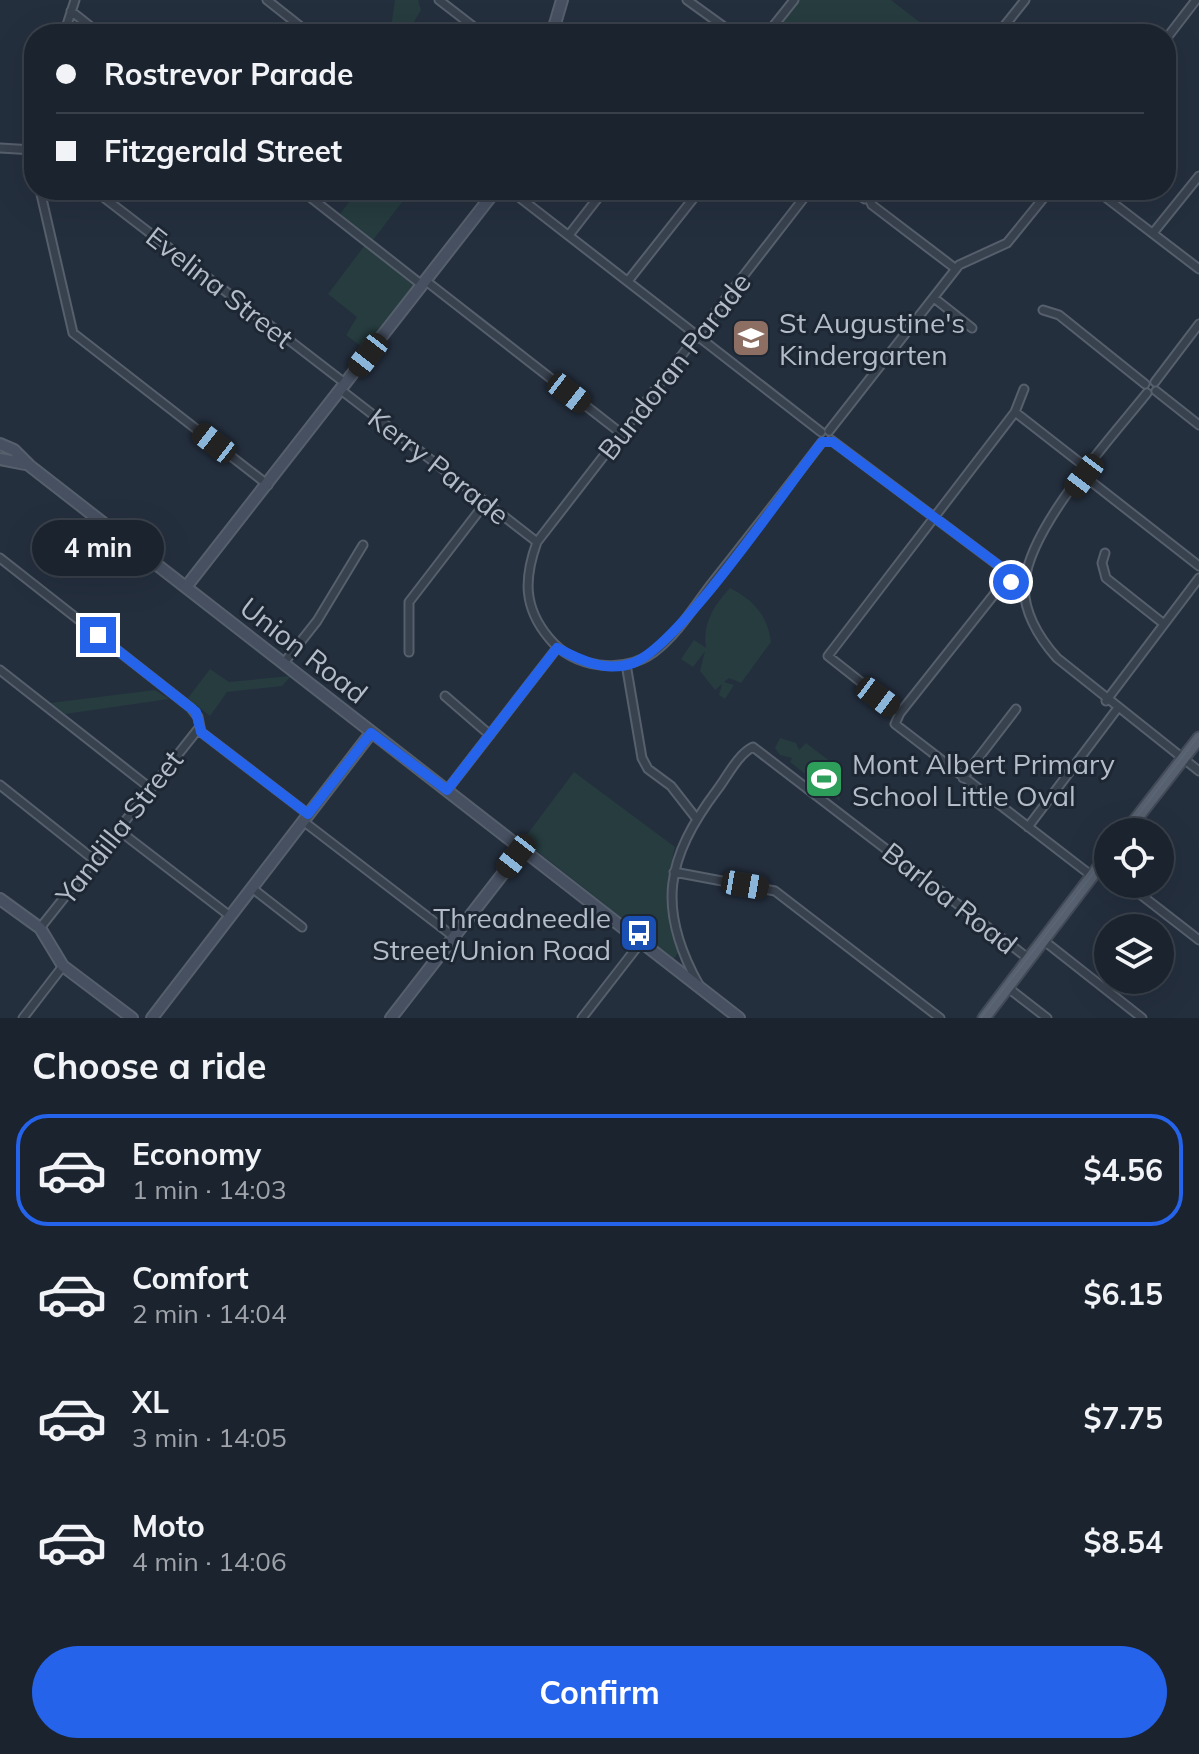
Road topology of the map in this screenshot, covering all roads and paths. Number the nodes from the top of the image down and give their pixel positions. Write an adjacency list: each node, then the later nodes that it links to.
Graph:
1 (75, 0): 9 (street)
2 (267, 0): 12 (street)
3 (439, 0): 13 (street)
4 (562, 0): 14 (street)
5 (687, 0): 15 (street)
6 (794, 0): 16 (street)
7 (1025, 0): 17 (street)
8 (1196, 0): 18 (street)
9 (71, 11): 10 (street); 11 (street)
10 (67, 24)
11 (87, 24)
12 (297, 24)
13 (470, 24)
14 (555, 24)
15 (720, 24)
16 (775, 24)
17 (1006, 24)
18 (1176, 26)
19 (0, 148): 20 (street)
20 (24, 149)
21 (1199, 176): 33 (street)
22 (42, 200): 59 (street)
23 (107, 200): 46 (street, Evelina Street)
24 (314, 200): 38 (street)
25 (488, 200): 38 (street)
26 (523, 200): 34 (street)
27 (596, 200): 34 (street)
28 (691, 200): 37 (street)
29 (802, 200): 43 (street, Bundoran Parade)
30 (870, 200): 35 (street)
31 (1042, 200): 35 (street)
32 (1109, 200): 33 (street)
33 (1153, 233): 36 (street)
34 (569, 235): 37 (street)
35 (956, 269): 39 (street)
36 (1199, 269)
37 (628, 281): 43 (street)
38 (424, 283): 46 (street); 53 (street)
39 (934, 298): 42 (street); 52 (street)
40 (1043, 310): 45 (street)
41 (1199, 324): 44 (street)
42 (972, 328)
43 (697, 336): 52 (street); 53 (street, Bundoran Parade)
44 (1155, 382): 45 (street); 48 (street)
45 (1145, 384): 49 (street)
46 (343, 387): 59 (street); 60 (street, Kerry Parade)
47 (1024, 389): 50 (street)
48 (1156, 391): 49 (street); 51 (street)
49 (1147, 393): 58 (street)
50 (1015, 412): 58 (street); 61 (street)
51 (1199, 425)
52 (825, 432): 54 (street)
53 (622, 434): 62 (street, Bundoran Parade)
54 (827, 441): 61 (street); 74 (street)
55 (0, 444): 57 (street, Union Road)
56 (0, 459): 57 (street, Union Road)
57 (30, 466): 69 (street, Union Road)
58 (1086, 473): 66 (street); 68 (street)
59 (268, 485): 69 (street)
60 (486, 502): 62 (street, Kerry Parade); 72 (street)
61 (933, 516): 68 (street); 80 (street)
62 (537, 542): 71 (street)
63 (363, 545): 73 (street)
64 (1105, 553): 70 (street)
65 (0, 558): 81 (street)
66 (1199, 566)
67 (1199, 578): 70 (street)
68 (1021, 581): 77 (street); 80 (street)
69 (186, 587): 73 (street, Union Road)
70 (1164, 624): 77 (street)
71 (557, 648): 74 (street); 83 (street)
72 (409, 652)
73 (283, 664): 82 (street, Union Road)
74 (626, 664): 92 (street)
75 (0, 670): 89 (street)
76 (445, 696): 83 (street)
77 (1106, 701): 79 (street)
78 (1016, 709): 87 (street)
79 (1117, 709): 85 (street); 94 (street)
80 (900, 713): 87 (street)
81 (199, 728): 89 (street, Yandilla Street); 91 (street)
82 (371, 733): 90 (street, Union Road); 91 (street)
83 (490, 735): 90 (street)
84 (1199, 738): 85 (main road)
85 (1183, 759): 86 (street); 93 (main road)
86 (1199, 771)
87 (963, 778): 94 (street)
88 (0, 785): 97 (street)
89 (150, 788): 95 (street, Yandilla Street)
90 (447, 790): 96 (street, Union Road)
91 (306, 818): 100 (street); 106 (street)
92 (696, 818): 98 (street); 111 (street, Barloa Road)
93 (1137, 818)
94 (1028, 827): 99 (street)
95 (117, 829): 97 (street, Yandilla Street); 103 (street)
96 (522, 849): 106 (street); 109 (street, Union Road)
97 (93, 859): 105 (street, Yandilla Street)
98 (674, 872): 110 (street); 122 (street)
99 (1092, 876): 107 (main road)
100 (252, 888): 103 (street); 104 (street)
101 (1145, 898): 108 (street)
102 (0, 899): 105 (street)
103 (230, 916): 118 (street)
104 (302, 927)
105 (40, 928): 113 (street)
106 (454, 937): 119 (street)
107 (1043, 940): 111 (main road); 125 (street)
108 (1199, 940)
109 (641, 942): 112 (street, Union Road); 120 (street)
110 (682, 949): 112 (street); 115 (street)
111 (1029, 959): 114 (main road)
112 (666, 961): 115 (street, Union Road)
113 (63, 966): 116 (street); 117 (street)
114 (1007, 987): 123 (main road); 124 (street)
115 (702, 990): 121 (street, Union Road)
116 (23, 1018)
117 (132, 1018)
118 (152, 1018)
119 (391, 1018)
120 (582, 1018)
121 (739, 1018)
122 (940, 1018)
123 (984, 1018)
124 (1047, 1018)
125 (1142, 1018)

